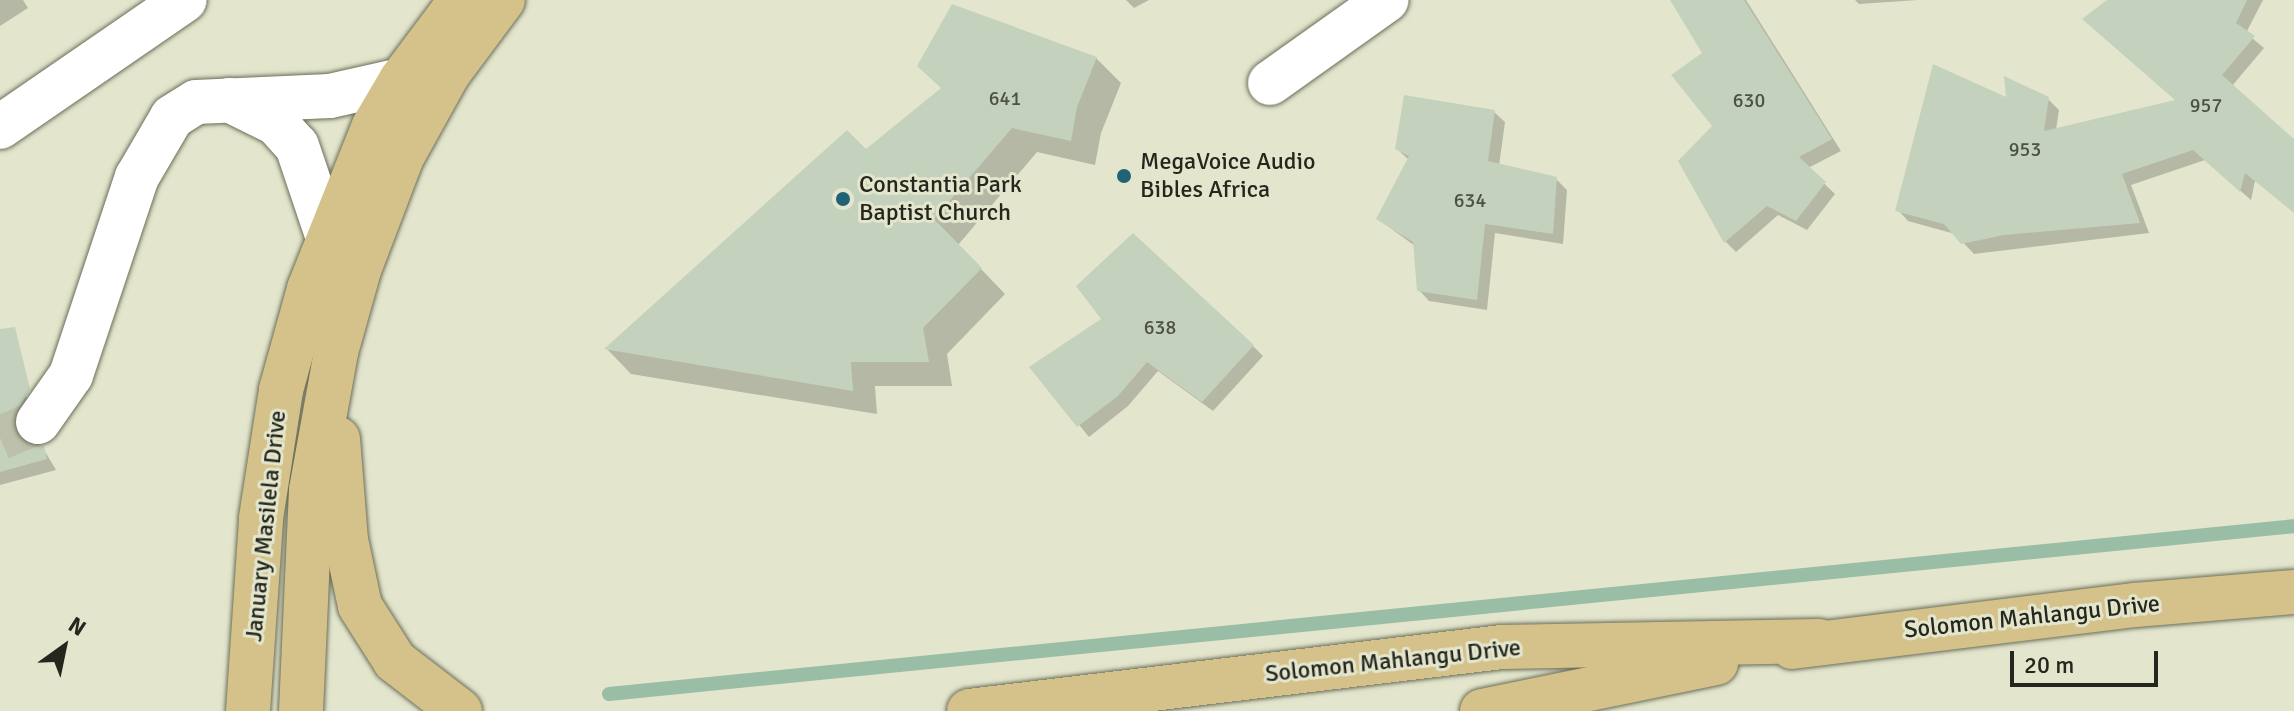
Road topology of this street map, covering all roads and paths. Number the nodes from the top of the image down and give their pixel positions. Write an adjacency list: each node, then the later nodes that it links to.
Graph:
1 (185, 0): 8 (street)
2 (461, 0): 5 (main road, January Masilela Drive)
3 (503, 0): 10 (main road, January Masilela Drive)
4 (1387, 0): 6 (street)
5 (401, 80): 7 (street); 9 (main road, January Masilela Drive)
6 (1270, 83)
7 (223, 98): 9 (street); 11 (street)
8 (0, 127)
9 (327, 235): 14 (main road, January Masilela Drive)
10 (336, 352): 15 (main road, January Masilela Drive); 16 (main road)
11 (38, 422)
12 (2294, 592): 13 (main road, Solomon Mahlangu Drive)
13 (1819, 641): 17 (main road, Solomon Mahlangu Drive); 18 (main road, Solomon Mahlangu Drive)
14 (248, 711)
15 (301, 711)
16 (460, 711)
17 (969, 711)
18 (1482, 711)

